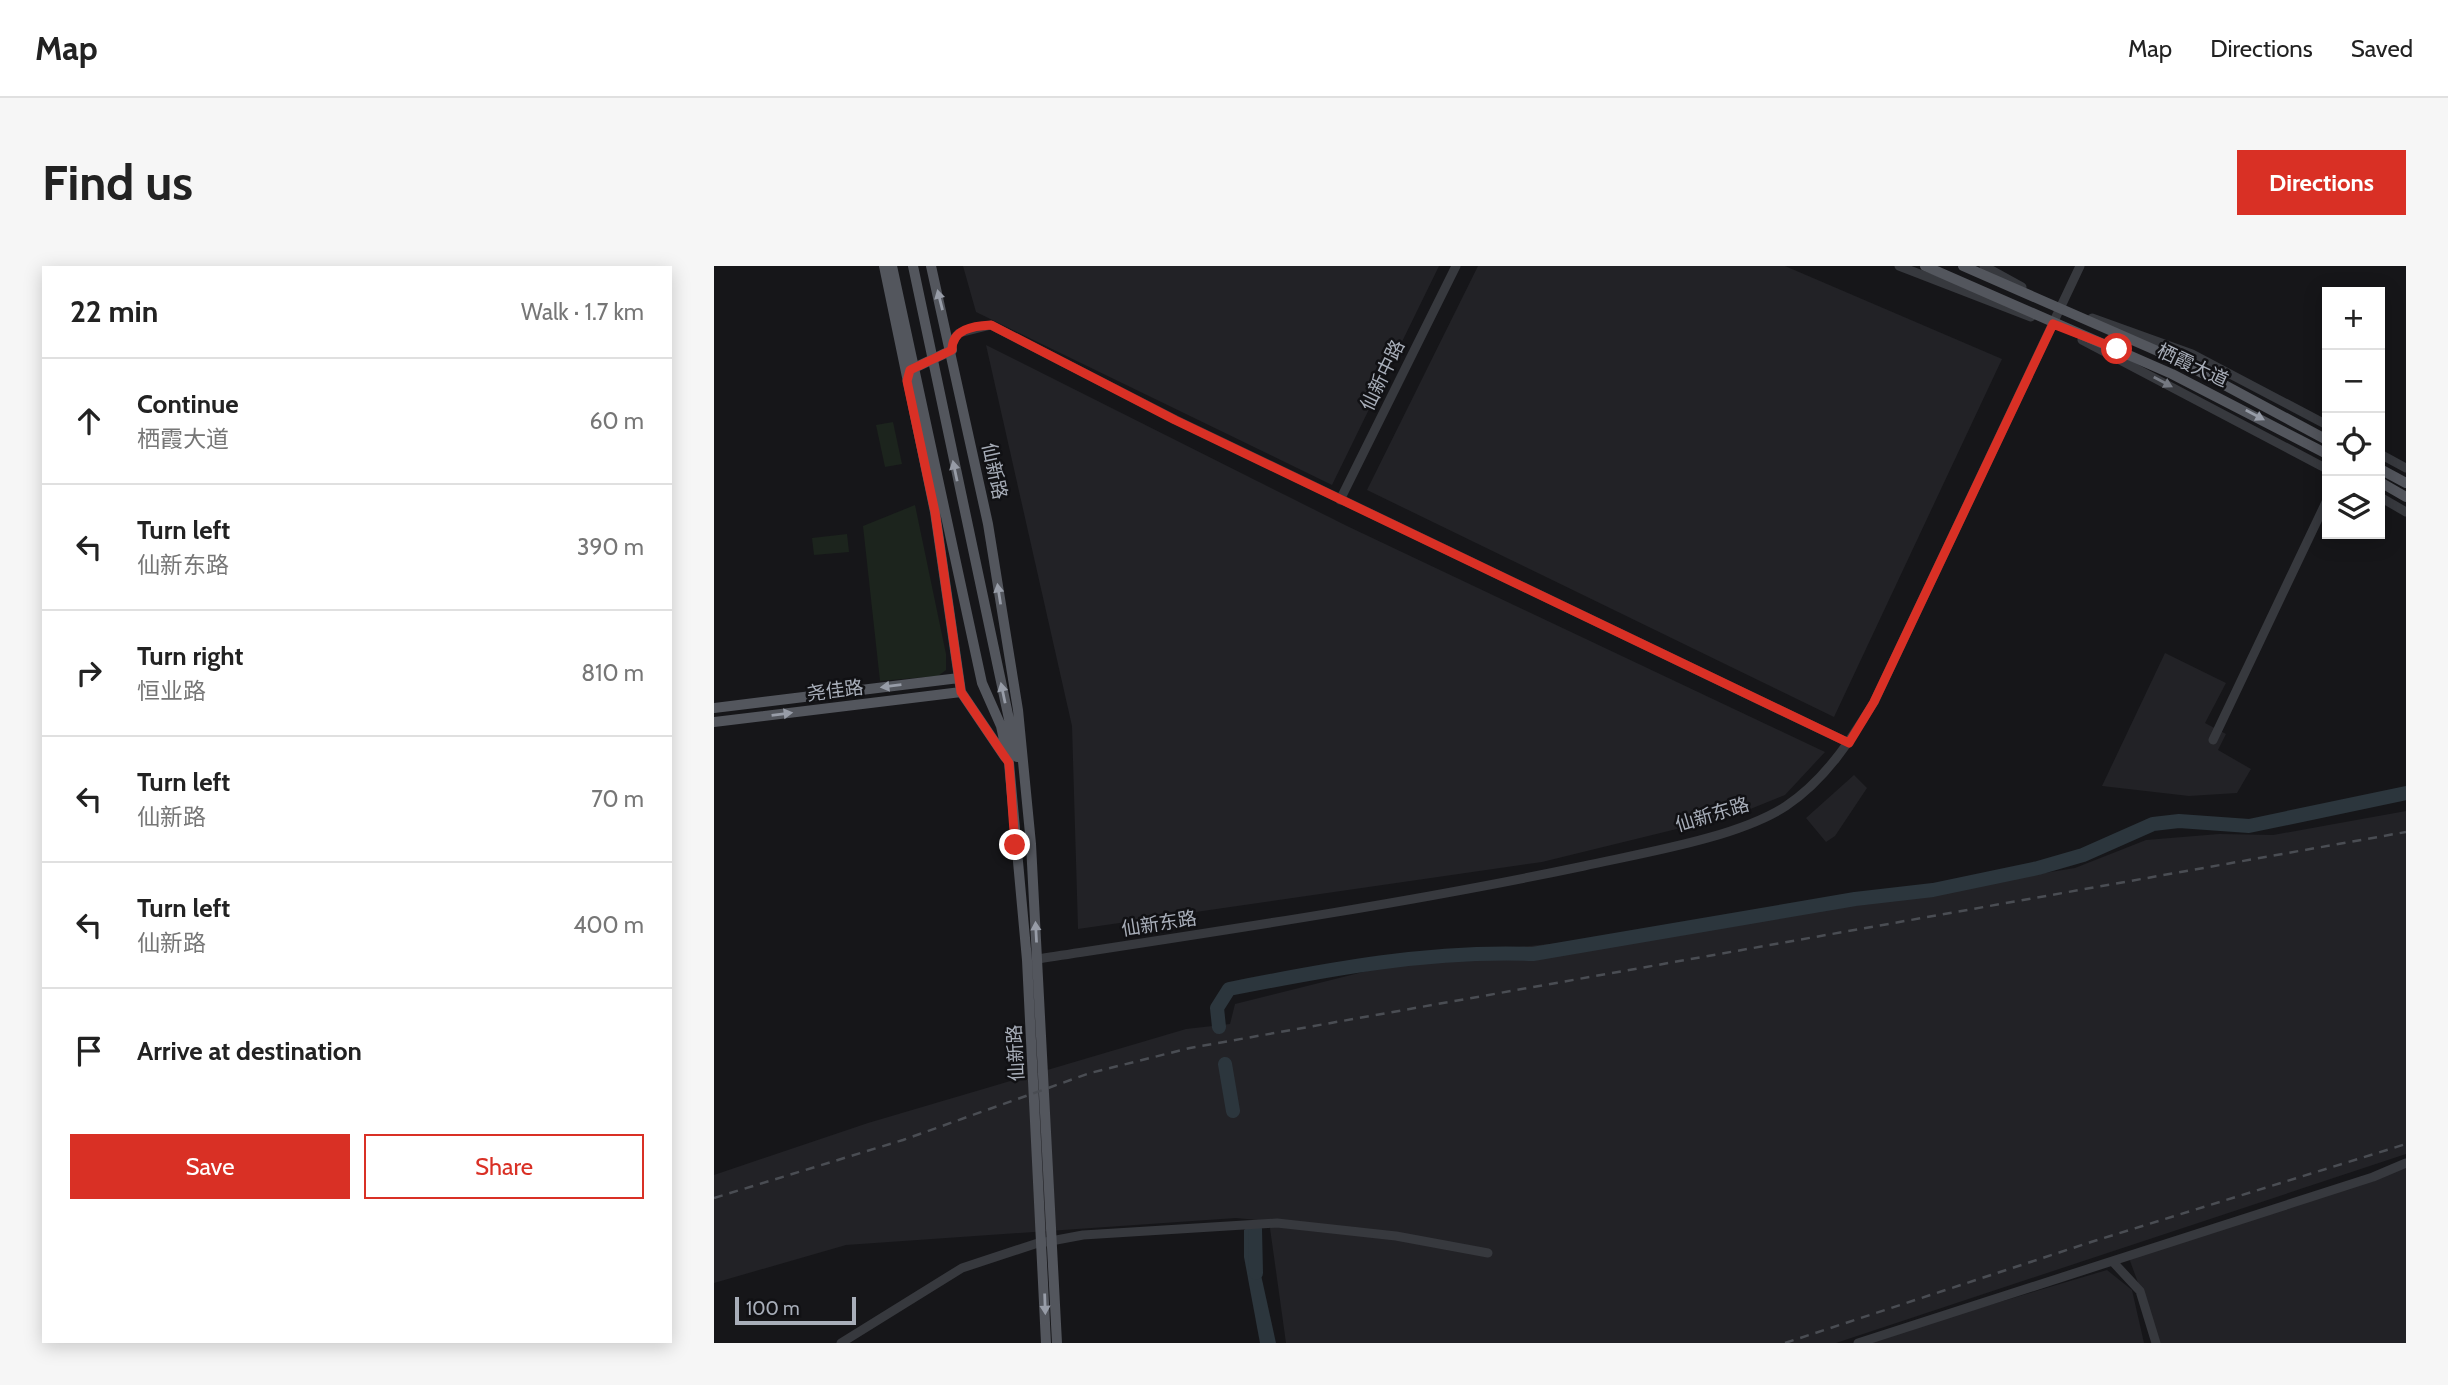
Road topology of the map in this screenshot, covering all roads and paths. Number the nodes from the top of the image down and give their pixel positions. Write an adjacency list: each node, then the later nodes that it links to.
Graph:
1 (884, 266): 14 (main road, 仙新路)
2 (892, 266): 35 (main road, 仙新路)
3 (914, 266): 36 (main road, 仙新路, one-way to 3)
4 (931, 266): 13 (main road, 仙新路, one-way to 4)
5 (1456, 266): 25 (street, 仙新中路)
6 (1899, 266): 12 (street)
7 (1925, 266): 12 (main road, 栖霞大道)
8 (1963, 266): 11 (main road, 栖霞大道)
9 (1984, 266): 11 (street)
10 (2080, 266): 11 (street, 仙新东路)
11 (2060, 308): 12 (street, 仙新东路); 15 (street); 16 (main road, 栖霞大道)
12 (2053, 324): 17 (main road, 栖霞大道, one-way to 17); 19 (street, one-way to 19); 34 (street, 仙新东路)
13 (952, 350): 14 (main road); 25 (street); 36 (main road, 仙新路, one-way to 13)
14 (907, 381): 29 (main road, 仙新路)
15 (2322, 422)
16 (2322, 437)
17 (2322, 451)
18 (2385, 457): 20 (street)
19 (2322, 466)
20 (2406, 468)
21 (2385, 472): 22 (main road)
22 (2406, 483)
23 (2385, 485): 24 (main road)
24 (2406, 496)
25 (1340, 500): 34 (street)
26 (2385, 501): 28 (street)
27 (2322, 511): 33 (street)
28 (2406, 512)
29 (959, 678): 30 (main road, 仙新路); 31 (main road, 尧佳路, one-way to 31)
30 (961, 692): 32 (main road, 尧佳路, one-way to 30); 35 (main road, 仙新路)
31 (714, 708)
32 (714, 722)
33 (2213, 740)
34 (1849, 743): 37 (street, 仙新东路)
35 (1009, 763): 42 (main road, 仙新路, one-way to 42)
36 (1028, 808): 37 (main road, 仙新路, one-way to 36)
37 (1037, 959): 43 (main road, 仙新路)
38 (2406, 1163): 40 (street)
39 (1488, 1254): 41 (street)
40 (2114, 1263): 44 (street); 45 (street)
41 (841, 1343)
42 (1046, 1343)
43 (1058, 1343)
44 (1858, 1343)
45 (2156, 1343)

